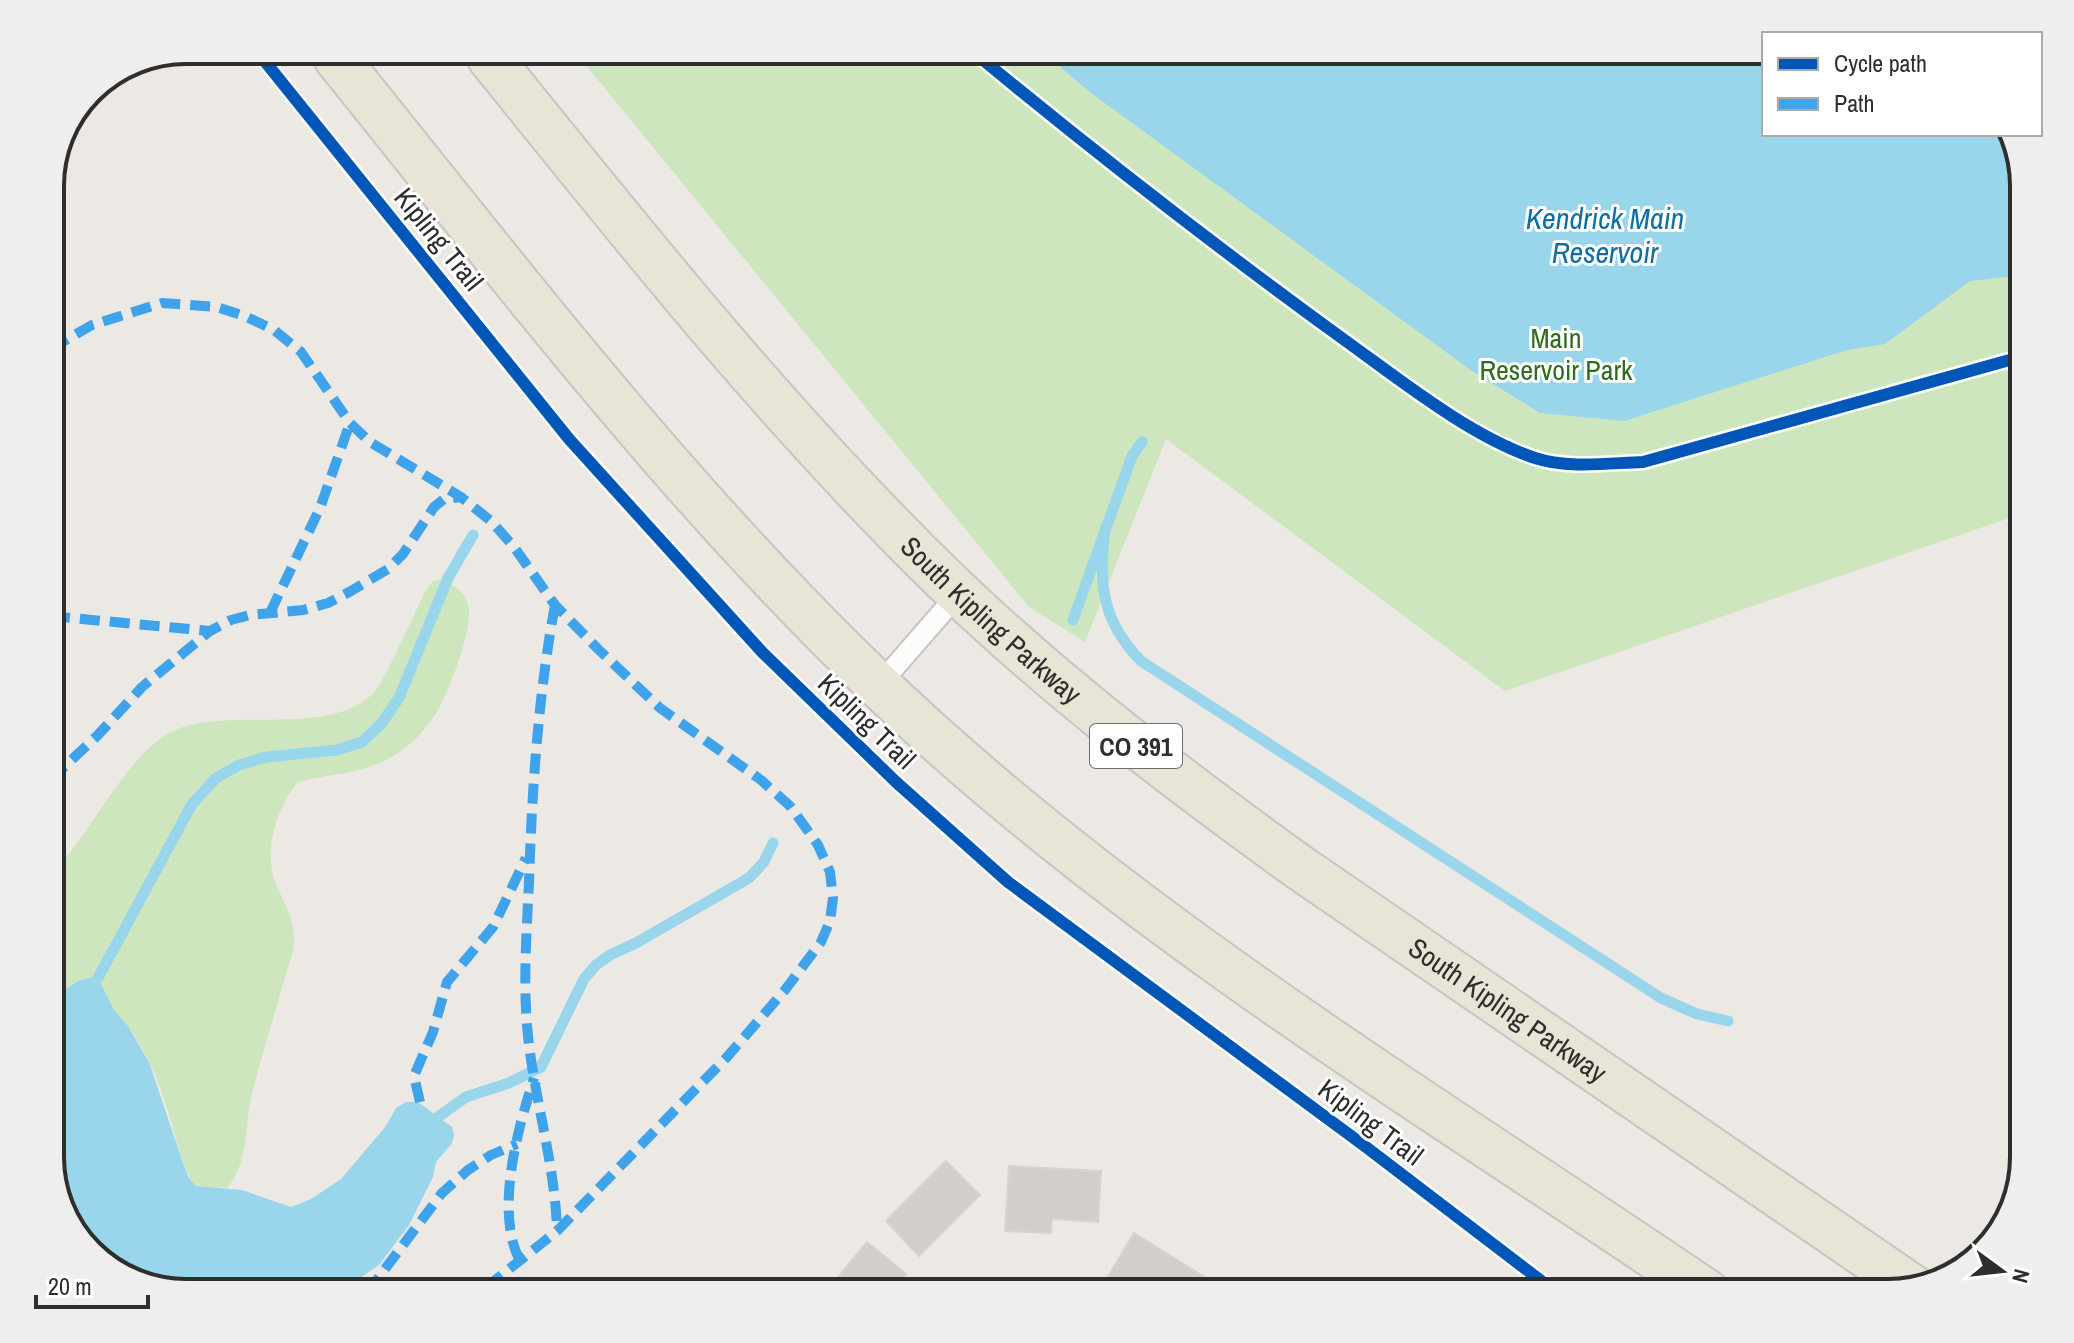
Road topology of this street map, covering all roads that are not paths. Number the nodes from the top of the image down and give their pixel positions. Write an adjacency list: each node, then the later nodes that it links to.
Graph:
1 (341, 64): 4 (main road)
2 (495, 64): 3 (main road, South Kipling Parkway / CO 391)
3 (959, 593): 4 (lane); 5 (main road, South Kipling Parkway / CO 391)
4 (879, 685): 6 (main road)
5 (1899, 1278)
6 (1687, 1279)

